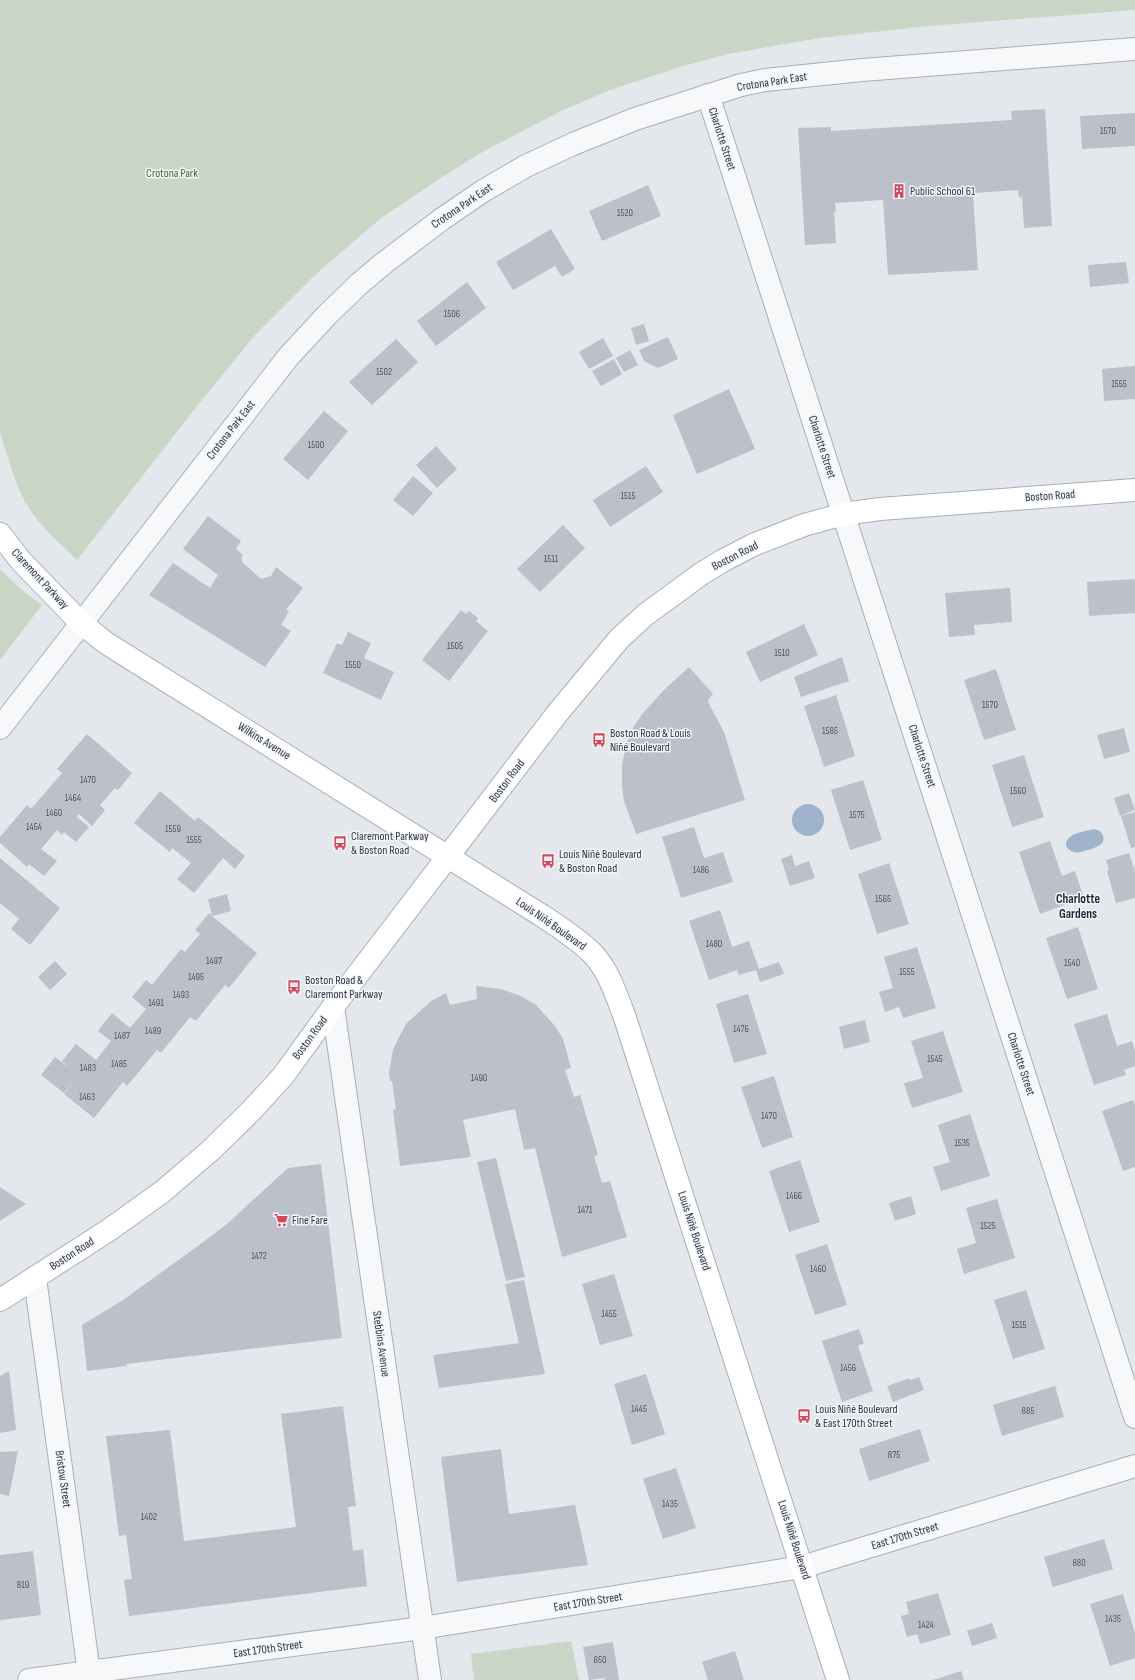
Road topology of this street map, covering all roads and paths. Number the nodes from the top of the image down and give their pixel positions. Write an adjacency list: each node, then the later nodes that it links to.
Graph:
1 (1135, 48): 2 (street, Crotona Park East)
2 (708, 95): 4 (street, Charlotte Street); 6 (street, Crotona Park East)
3 (1135, 490): 4 (street, Boston Road)
4 (844, 514): 8 (street, Boston Road); 12 (street, Charlotte Street)
5 (0, 534): 6 (street, Claremont Parkway)
6 (81, 623): 7 (street, Crotona Park East); 8 (street, Wilkins Avenue)
7 (0, 728)
8 (448, 856): 9 (street, Boston Road); 14 (street, Louis Niñé Boulevard)
9 (333, 1008): 10 (street, Boston Road); 15 (street, Stebbins Avenue)
10 (35, 1278): 11 (street, Boston Road); 16 (street, Bristow Street)
11 (0, 1300)
12 (1135, 1417)
13 (1135, 1466): 14 (street, East 170th Street)
14 (802, 1567): 15 (street, East 170th Street); 19 (street, Louis Niñé Boulevard)
15 (422, 1628): 16 (street, East 170th Street); 18 (street, Stebbins Avenue)
16 (90, 1676): 17 (street, East 170th Street)
17 (29, 1680)
18 (430, 1680)
19 (838, 1680)

